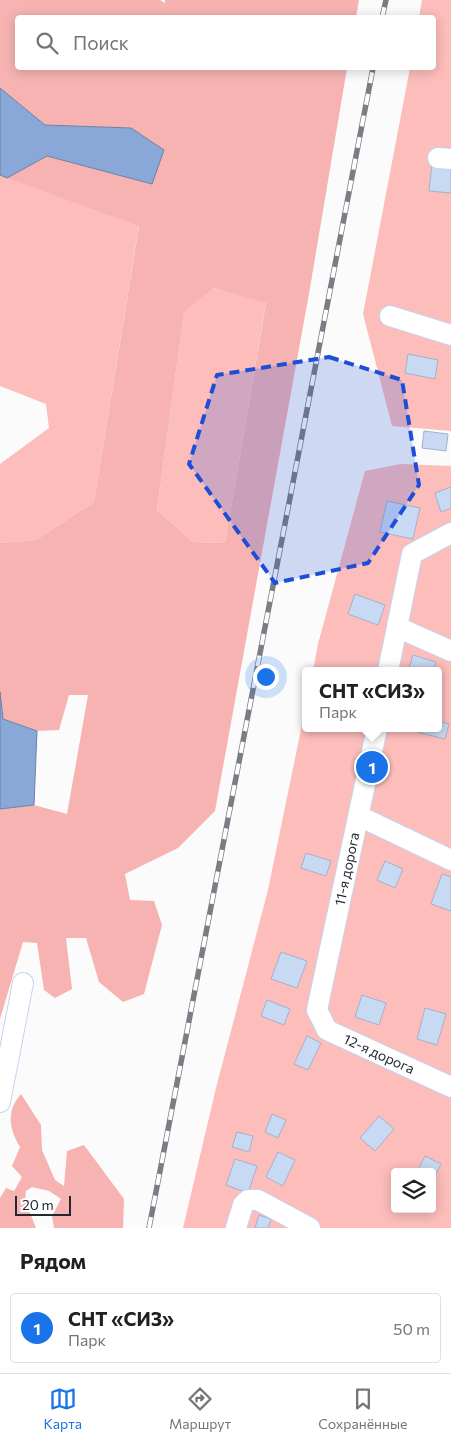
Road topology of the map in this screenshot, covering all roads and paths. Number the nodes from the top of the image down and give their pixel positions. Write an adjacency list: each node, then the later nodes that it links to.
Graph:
1 (390, 316): 2 (street)
2 (451, 335)
3 (451, 533): 4 (street)
4 (397, 627): 5 (street); 6 (street)
5 (451, 651)
6 (389, 667)
7 (376, 732): 8 (street, 11-я дорога)
8 (359, 816): 9 (street); 11 (street, 11-я дорога)
9 (451, 860)
10 (23, 983): 13 (street)
11 (317, 1010): 12 (street, 12-я дорога)
12 (451, 1087)
13 (0, 1102)
14 (236, 1228): 15 (street)
15 (310, 1228)

